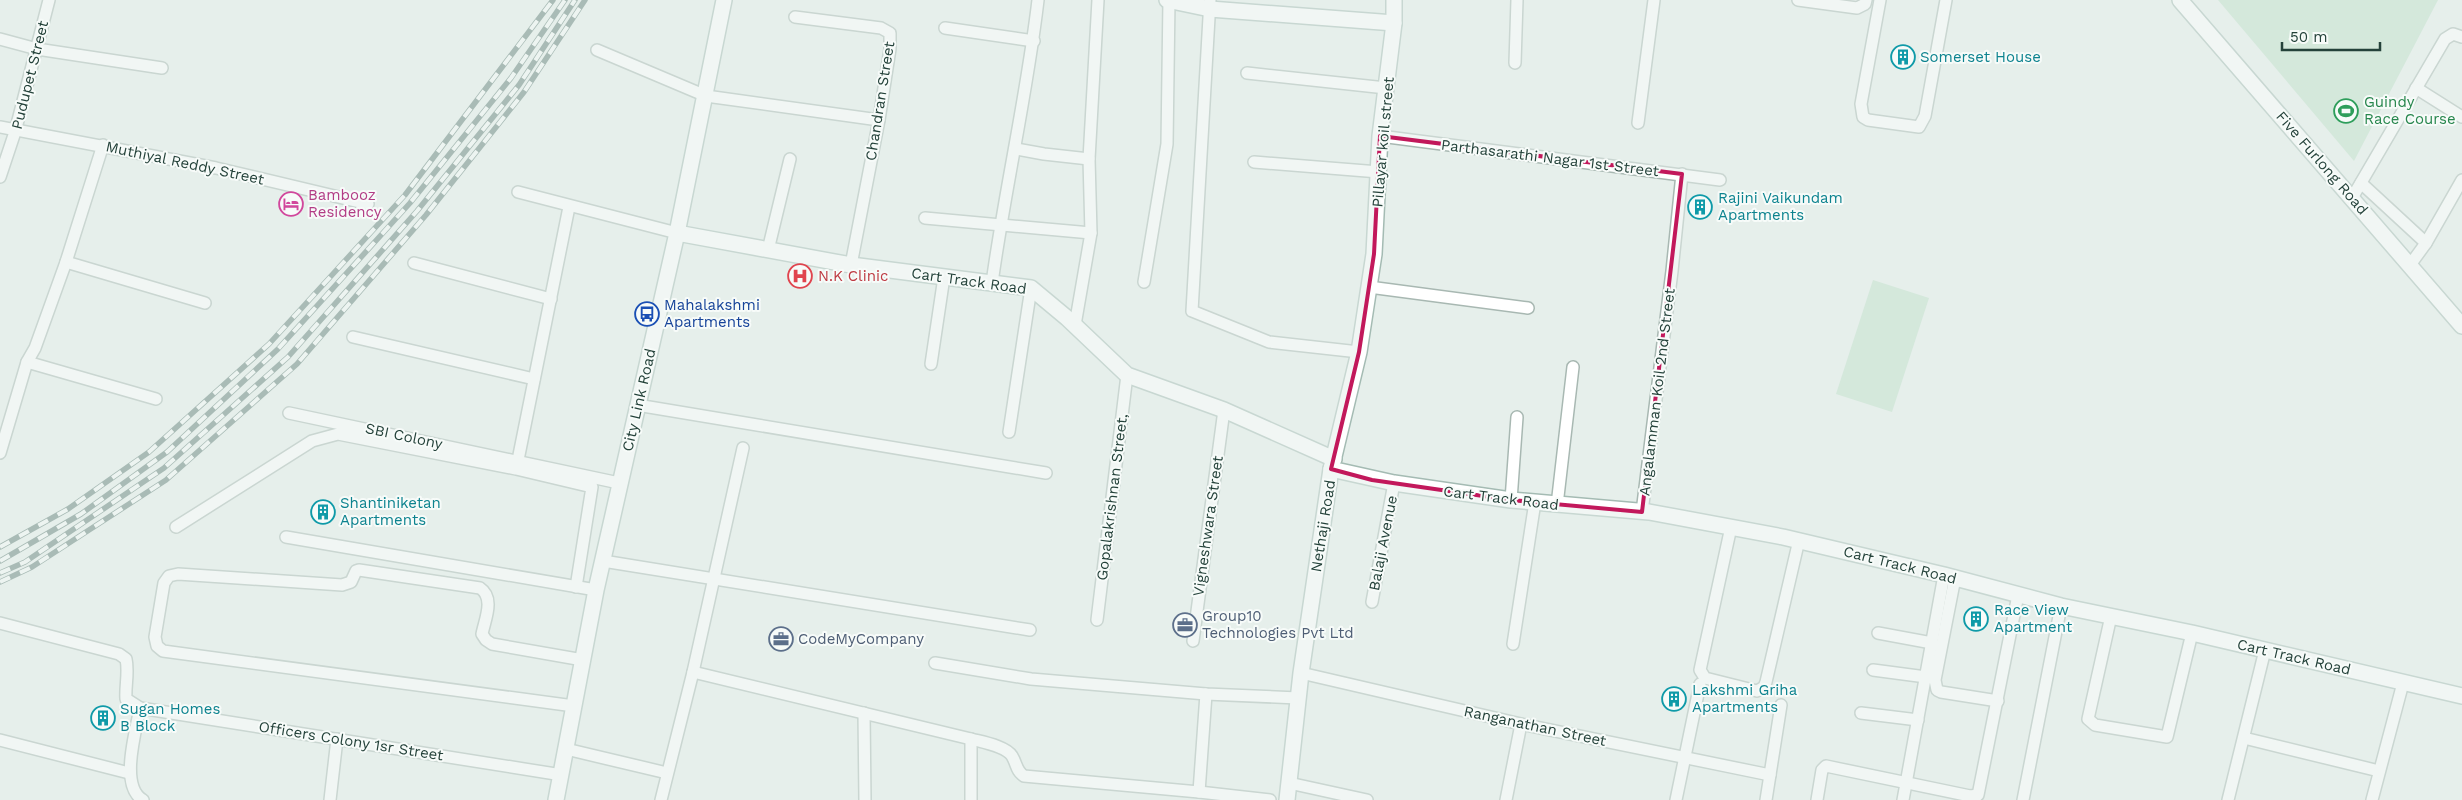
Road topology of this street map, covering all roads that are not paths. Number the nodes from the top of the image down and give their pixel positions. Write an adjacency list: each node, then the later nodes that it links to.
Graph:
1 (49, 0): 21 (street, Pudupet Street)
2 (724, 0): 28 (street, City Link Road)
3 (1038, 0): 20 (street)
4 (1098, 0): 38 (street)
5 (1168, 0): 14 (street); 62 (street)
6 (1394, 0): 16 (street, Pillayar koil street)
7 (1517, 0): 23 (street)
8 (1654, 0): 31 (street)
9 (1798, 0): 10 (street)
10 (1866, 0)
11 (1880, 0): 12 (street)
12 (1946, 0)
13 (2180, 0): 47 (street, Five Furlong Road)
14 (1210, 4): 16 (street); 72 (street)
15 (795, 17): 30 (street, Chandran Street)
16 (1394, 23): 26 (street, Pillayar koil street)
17 (945, 28): 20 (street)
18 (2462, 37): 27 (street)
19 (0, 39): 21 (street)
20 (1034, 41): 36 (street)
21 (37, 49): 24 (street); 33 (street, Pudupet Street)
22 (597, 50): 28 (street)
23 (1515, 63)
24 (162, 68)
25 (1247, 74): 26 (street)
26 (1386, 88): 34 (street, Pillayar koil street)
27 (2416, 88): 29 (street); 45 (street)
28 (706, 96): 30 (street); 52 (street, City Link Road)
29 (2462, 118)
30 (879, 120): 59 (street, Chandran Street)
31 (1638, 122)
32 (0, 127): 33 (street, Muthiyal Reddy Street)
33 (16, 132): 35 (street, Muthiyal Reddy Street); 42 (street, Pudupet Street)
34 (1380, 136): 40 (street, Pillayar koil street); 41 (street, Parthasarathi Nagar 1st Street)
35 (103, 145): 48 (street, Muthiyal Reddy Street); 57 (street)
36 (1016, 149): 38 (street); 51 (street)
37 (790, 159): 55 (street)
38 (1089, 159): 53 (street)
39 (1254, 162): 40 (street)
40 (1379, 172): 56 (street, Pillayar koil street)
41 (1682, 174): 43 (street, Parthasarathi Nagar 1st Street); 94 (street, Angalamman Koil 2nd Street)
42 (0, 177)
43 (1720, 180)
44 (2462, 180): 54 (street)
45 (2361, 183): 47 (street); 54 (street)
46 (518, 192): 49 (street)
47 (2352, 198): 60 (street, Five Furlong Road)
48 (368, 204)
49 (570, 207): 52 (street); 66 (street)
50 (925, 218): 51 (street)
51 (1000, 225): 53 (street); 63 (street)
52 (677, 233): 55 (street, Cart Track Road); 79 (street, City Link Road)
53 (1092, 233): 69 (street)
54 (2426, 243): 60 (street)
55 (768, 250): 59 (street, Cart Track Road)
56 (1374, 254): 64 (street, Nethaji Road)
57 (66, 262): 67 (street); 73 (street)
58 (414, 263): 66 (street)
59 (851, 265): 61 (street, Cart Track Road)
60 (2410, 265): 70 (street, Five Furlong Road)
61 (944, 277): 63 (street, Cart Track Road); 74 (street)
62 (1144, 282)
63 (992, 283): 65 (street, Cart Track Road)
64 (1369, 287): 68 (street); 72 (street, Nethaji Road)
65 (1031, 288): 69 (street, Cart Track Road); 83 (street)
66 (551, 299): 77 (street)
67 (205, 303)
68 (1528, 308)
69 (1075, 325): 76 (street, Cart Track Road)
70 (2462, 326)
71 (353, 338): 77 (street)
72 (1359, 352): 87 (street, Nethaji Road)
73 (27, 362): 78 (street); 85 (street)
74 (931, 364)
75 (1573, 367): 93 (street)
76 (1128, 375): 80 (street, Cart Track Road); 108 (street, Gopalakrishnan Street,)
77 (534, 378): 86 (street)
78 (156, 399)
79 (636, 405): 88 (street); 89 (street, City Link Road)
80 (1224, 410): 87 (street, Cart Track Road); 113 (street, Vigneshwara Street)
81 (289, 413): 86 (street, SBI Colony)
82 (1517, 417): 91 (street)
83 (1009, 432)
84 (743, 448): 101 (street)
85 (0, 454)
86 (518, 460): 89 (street, SBI Colony)
87 (1333, 464): 90 (street, Cart Track Road); 121 (street, Nethaji Road)
88 (1046, 473)
89 (620, 482): 99 (street, City Link Road)
90 (1394, 483): 91 (street, Cart Track Road); 105 (street, Balaji Avenue)
91 (1511, 500): 92 (street, Cart Track Road)
92 (1535, 502): 93 (street, Cart Track Road); 115 (street)
93 (1557, 505): 94 (street, Cart Track Road)
94 (1642, 512): 96 (street, Cart Track Road)
95 (176, 528): 102 (street)
96 (1731, 528): 98 (street, Cart Track Road); 98 (street)
97 (286, 538): 102 (street)
98 (1799, 540): 100 (street, Cart Track Road)
99 (603, 561): 101 (street); 103 (street, City Link Road)
100 (1950, 576): 104 (street, Cart Track Road); 114 (street); 128 (street)
101 (714, 578): 110 (street); 120 (street)
102 (576, 587): 103 (street)
103 (596, 590): 117 (street, City Link Road)
104 (2018, 594): 106 (street, Cart Track Road); 128 (street)
105 (1372, 602)
106 (2061, 606): 107 (street, Cart Track Road); 165 (street)
107 (2111, 616): 112 (street, Cart Track Road); 112 (street)
108 (1097, 620)
109 (0, 623): 131 (street)
110 (1030, 630)
111 (1878, 632): 114 (street)
112 (2192, 633): 116 (street, Cart Track Road)
113 (1193, 641)
114 (1932, 643): 122 (street)
115 (1513, 644)
116 (2265, 650): 123 (street, Cart Track Road); 136 (street)
117 (583, 660): 130 (street, City Link Road); 130 (street)
118 (935, 663): 125 (street)
119 (1873, 670): 122 (street)
120 (693, 672): 132 (street); 143 (street)
121 (1301, 673): 127 (street, Nethaji Road); 135 (street, Ranganathan Street)
122 (1926, 677): 134 (street)
123 (2403, 683): 126 (street, Cart Track Road); 142 (street)
124 (1700, 684): 141 (street)
125 (1206, 694): 127 (street); 149 (street)
126 (2462, 696)
127 (1298, 698): 148 (street, Nethaji Road)
128 (1998, 701): 147 (street)
129 (1781, 705): 146 (street)
130 (574, 706): 140 (street, City Link Road)
131 (140, 708): 137 (street, Officers Colony 1sr Street); 144 (street)
132 (864, 713): 138 (street); 155 (street)
133 (1861, 713): 134 (street)
134 (1918, 720): 147 (street)
135 (1521, 724): 141 (street, Ranganathan Street); 160 (street)
136 (2244, 738): 142 (street); 150 (street)
137 (336, 739): 145 (street, Officers Colony 1sr Street); 152 (street)
138 (971, 739): 149 (street); 156 (street)
139 (0, 740): 144 (street)
140 (566, 749): 143 (street); 145 (street, City Link Road)
141 (1684, 757): 146 (street, Ranganathan Street); 161 (street)
142 (2379, 771): 166 (street)
143 (666, 773): 154 (street)
144 (129, 774): 151 (street)
145 (562, 774): 153 (street, City Link Road)
146 (1770, 775): 162 (street)
147 (1907, 782): 163 (street); 164 (street)
148 (1289, 783): 158 (street, Nethaji Road); 159 (street)
149 (1199, 792): 157 (street)
150 (2230, 799)
151 (143, 800)
152 (330, 800)
153 (556, 800)
154 (661, 800)
155 (865, 800)
156 (971, 800)
157 (1270, 800)
158 (1287, 800)
159 (1366, 800)
160 (1506, 800)
161 (1676, 800)
162 (1766, 800)
163 (1817, 800)
164 (1903, 800)
165 (2023, 800)
166 (2372, 800)

